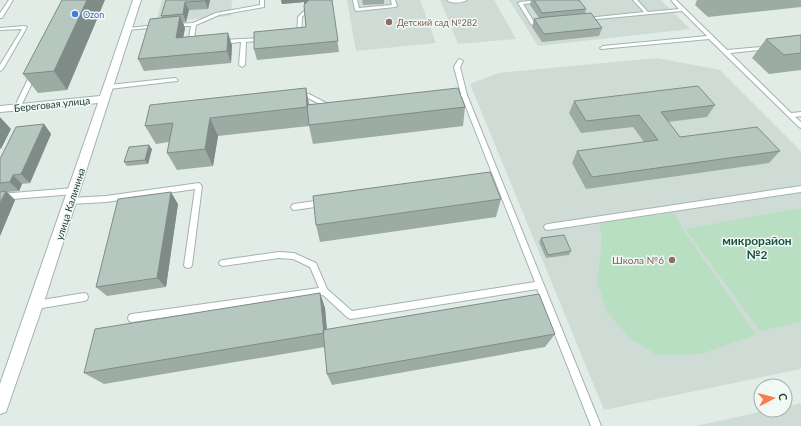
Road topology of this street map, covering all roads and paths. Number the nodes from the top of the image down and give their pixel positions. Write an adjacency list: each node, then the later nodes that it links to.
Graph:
1 (11, 0): 16 (lane)
2 (137, 0): 21 (street, улица Калинина)
3 (246, 0): 13 (lane)
4 (262, 0): 13 (lane)
5 (313, 0): 22 (lane)
6 (355, 0): 7 (lane)
7 (393, 0)
8 (449, 0): 9 (lane)
9 (465, 0)
10 (552, 0): 18 (lane)
11 (635, 0): 15 (lane)
12 (673, 0): 14 (lane)
13 (246, 8): 19 (lane)
14 (682, 10): 15 (lane); 24 (lane)
15 (647, 13): 17 (lane)
16 (0, 17)
17 (578, 20)
18 (548, 22)
19 (194, 24): 21 (lane); 27 (lane)
20 (0, 29): 34 (lane)
21 (128, 29): 36 (street, улица Калинина)
22 (293, 36)
23 (272, 38): 25 (lane)
24 (710, 38): 29 (lane); 30 (lane)
25 (244, 40): 26 (lane); 32 (lane)
26 (213, 43)
27 (198, 44)
28 (778, 46): 30 (lane)
29 (603, 48)
30 (725, 52): 45 (lane)
31 (460, 60): 37 (lane)
32 (242, 65)
33 (37, 67): 41 (lane)
34 (0, 69)
35 (175, 80): 36 (lane)
36 (109, 87): 40 (street, улица Калинина)
37 (464, 95): 39 (lane); 47 (lane)
38 (294, 97): 43 (lane)
39 (449, 97)
40 (104, 99): 41 (street, Береговая улица); 50 (street, улица Калинина)
41 (16, 108): 42 (street, Береговая улица)
42 (0, 110)
43 (334, 110)
44 (801, 114): 45 (lane)
45 (790, 115): 46 (lane)
46 (801, 126)
47 (497, 180): 48 (lane); 57 (lane)
48 (489, 181)
49 (801, 189): 54 (lane)
50 (72, 196): 51 (lane); 56 (lane); 60 (street, улица Калинина)
51 (0, 197)
52 (333, 202): 53 (lane)
53 (294, 207)
54 (548, 227)
55 (223, 263): 58 (lane)
56 (188, 265)
57 (539, 285): 58 (lane); 63 (lane)
58 (324, 291): 61 (lane)
59 (84, 297): 60 (lane)
60 (36, 304): 62 (street, улица Калинина)
61 (132, 318)
62 (0, 406)
63 (596, 426)

